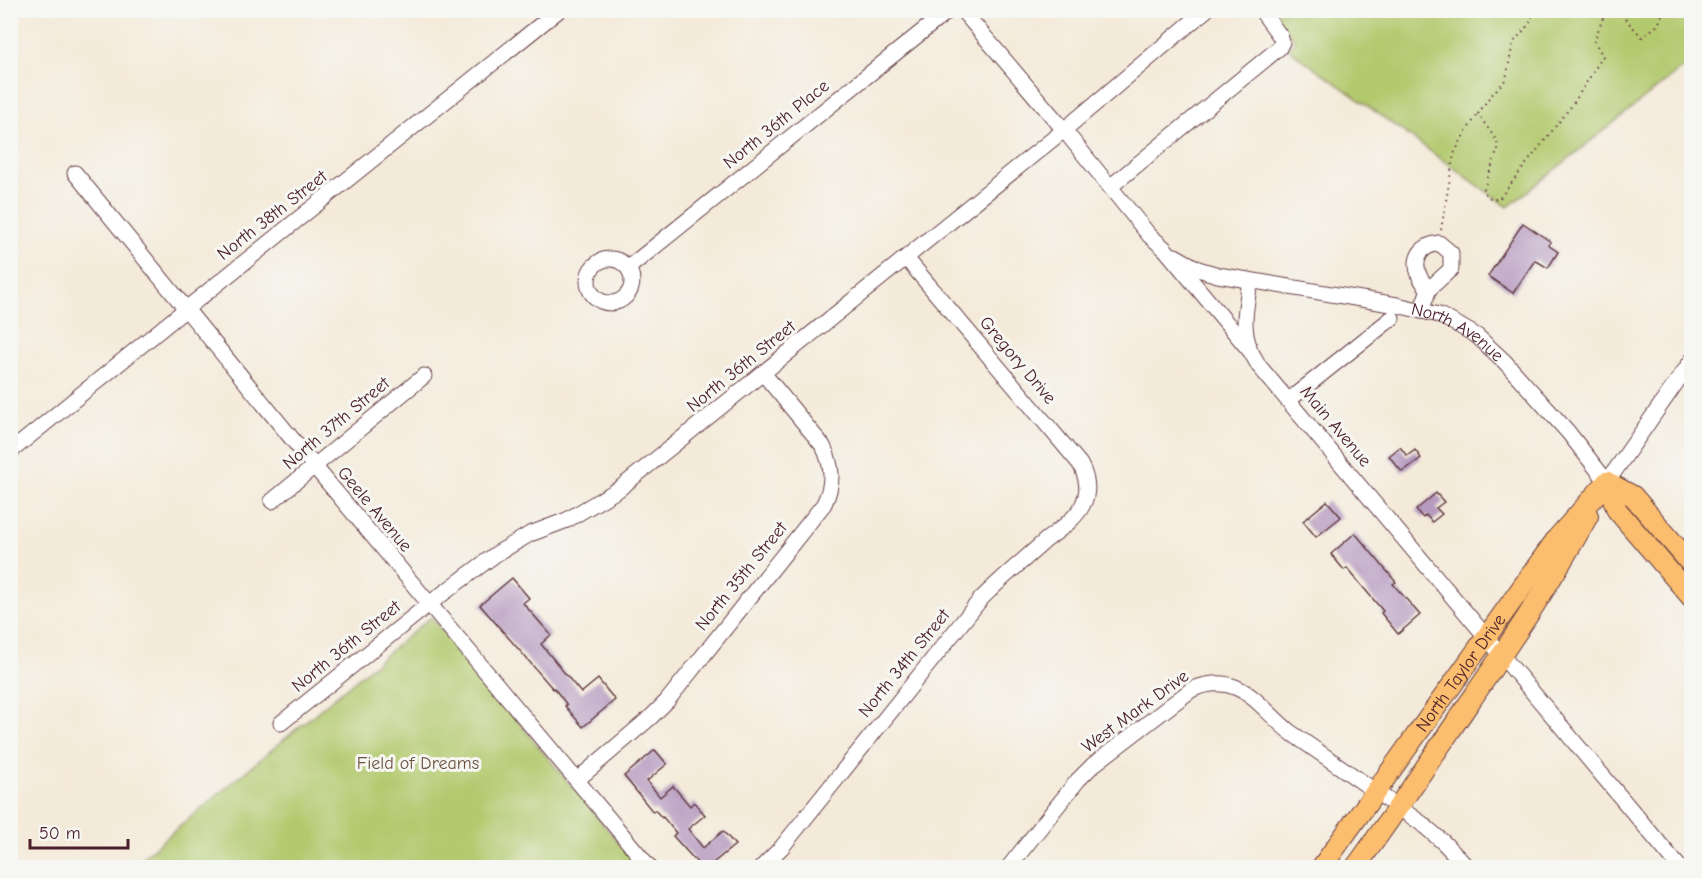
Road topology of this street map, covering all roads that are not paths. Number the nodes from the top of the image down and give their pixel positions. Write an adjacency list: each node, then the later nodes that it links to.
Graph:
1 (559, 10): 14 (street, North 38th Street)
2 (949, 10): 11 (street, North 36th Place)
3 (962, 10): 6 (street, Main Avenue)
4 (1206, 10): 6 (street, North 36th Street)
5 (1261, 10): 8 (street)
6 (1064, 130): 8 (street, Main Avenue); 10 (street, North 36th Street)
7 (75, 173): 14 (street, Geele Avenue)
8 (1110, 187): 9 (street, Main Avenue)
9 (1165, 249): 12 (street, North Avenue); 17 (street, Main Avenue)
10 (906, 258): 19 (street, North 36th Street); 25 (street, Gregory Drive)
11 (628, 268)
12 (1250, 281): 15 (street, North Avenue); 17 (street)
13 (1429, 289): 13 (street); 15 (street)
14 (186, 309): 22 (street, North 38th Street); 23 (street, Geele Avenue)
15 (1421, 311): 24 (street, North Avenue)
16 (1392, 318): 21 (street)
17 (1251, 352): 21 (street, Main Avenue)
18 (1692, 360): 24 (street, North Taylor Drive)
19 (763, 373): 29 (street, North 36th Street); 33 (street, North 35th Street)
20 (424, 376): 23 (street, North 37th Street)
21 (1289, 400): 30 (street, Main Avenue)
22 (10, 452)
23 (315, 467): 26 (street, North 37th Street); 29 (street, Geele Avenue)
24 (1607, 482): 27 (main road, North Avenue); 28 (main road, North Avenue); 30 (main road, North Taylor Drive); 31 (main road, North Taylor Drive)
25 (1087, 493): 37 (street, North 34th Street)
26 (272, 501)
27 (1692, 565)
28 (1692, 598)
29 (429, 604): 32 (street, North 36th Street); 33 (street, Geele Avenue)
30 (1487, 636): 31 (street, Main Avenue); 34 (main road, North Taylor Drive)
31 (1502, 654): 35 (main road, North Taylor Drive); 42 (street, Main Avenue)
32 (281, 723)
33 (577, 780): 36 (street, Geele Avenue)
34 (1375, 792): 35 (street, West Mark Drive); 38 (street, West Mark Drive); 39 (main road, North Taylor Drive)
35 (1398, 807): 40 (main road, North Taylor Drive); 41 (street, West Mark Drive)
36 (650, 867)
37 (761, 867)
38 (1008, 867)
39 (1321, 867)
40 (1355, 867)
41 (1468, 867)
42 (1680, 867)

